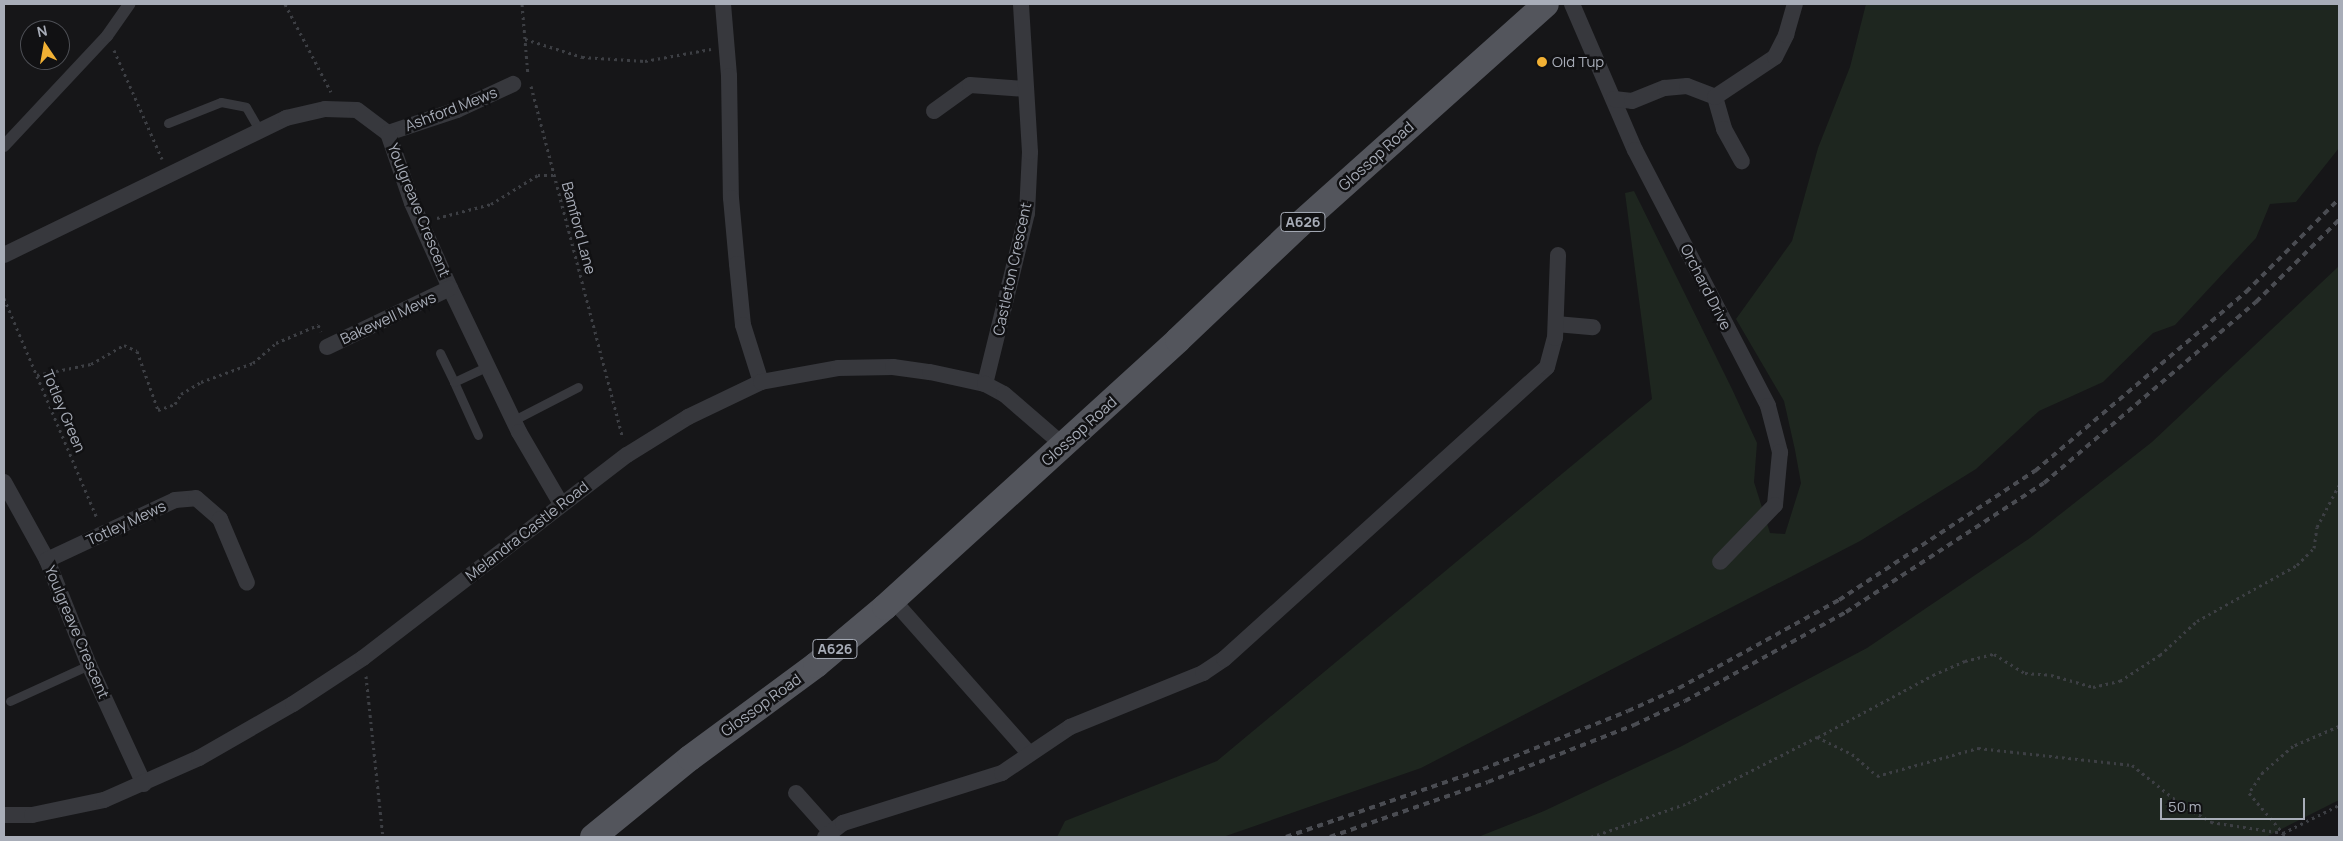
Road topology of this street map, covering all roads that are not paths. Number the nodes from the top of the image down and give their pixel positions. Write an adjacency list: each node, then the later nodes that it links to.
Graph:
1 (129, 4): 15 (street)
2 (723, 4): 26 (street)
3 (1020, 4): 8 (street, Castleton Crescent)
4 (1546, 4): 31 (main road, Glossop Road / A626)
5 (1572, 4): 10 (street, Orchard Drive)
6 (1794, 4): 9 (street)
7 (513, 84): 14 (street, Ashford Mews)
8 (1026, 88): 11 (street); 27 (street, Castleton Crescent)
9 (1715, 97): 10 (street); 16 (street)
10 (1614, 99): 35 (street, Orchard Drive)
11 (934, 111)
12 (168, 123): 13 (lane)
13 (260, 131): 14 (street, Youlgreave Crescent); 17 (street, Youlgreave Crescent)
14 (388, 133): 19 (street, Youlgreave Crescent)
15 (4, 146)
16 (1742, 161)
17 (4, 255)
18 (1558, 255): 20 (street)
19 (450, 288): 22 (street, Bakewell Mews); 24 (street, Youlgreave Crescent)
20 (1556, 324): 21 (street); 40 (street)
21 (1593, 327)
22 (327, 347)
23 (440, 353): 25 (lane)
24 (488, 366): 25 (lane); 29 (street, Youlgreave Crescent)
25 (454, 382): 30 (lane)
26 (761, 382): 27 (street, Melandra Castle Road); 33 (street, Melandra Castle Road)
27 (985, 384): 31 (street, Melandra Castle Road)
28 (578, 387): 29 (lane)
29 (514, 420): 33 (street, Youlgreave Crescent)
30 (478, 435)
31 (1063, 445): 37 (main road, Glossop Road / A626)
32 (4, 482): 34 (street, Youlgreave Crescent)
33 (561, 504): 41 (street, Melandra Castle Road)
34 (47, 560): 36 (street, Totley Mews); 38 (street, Youlgreave Crescent)
35 (1720, 562)
36 (247, 583)
37 (893, 600): 40 (street); 45 (main road, Glossop Road / A626)
38 (89, 665): 39 (lane); 41 (street, Youlgreave Crescent)
39 (10, 701)
40 (1029, 754): 44 (street)
41 (144, 784): 43 (street, Melandra Castle Road)
42 (796, 793): 44 (street)
43 (4, 815)
44 (828, 834)
45 (594, 837)

